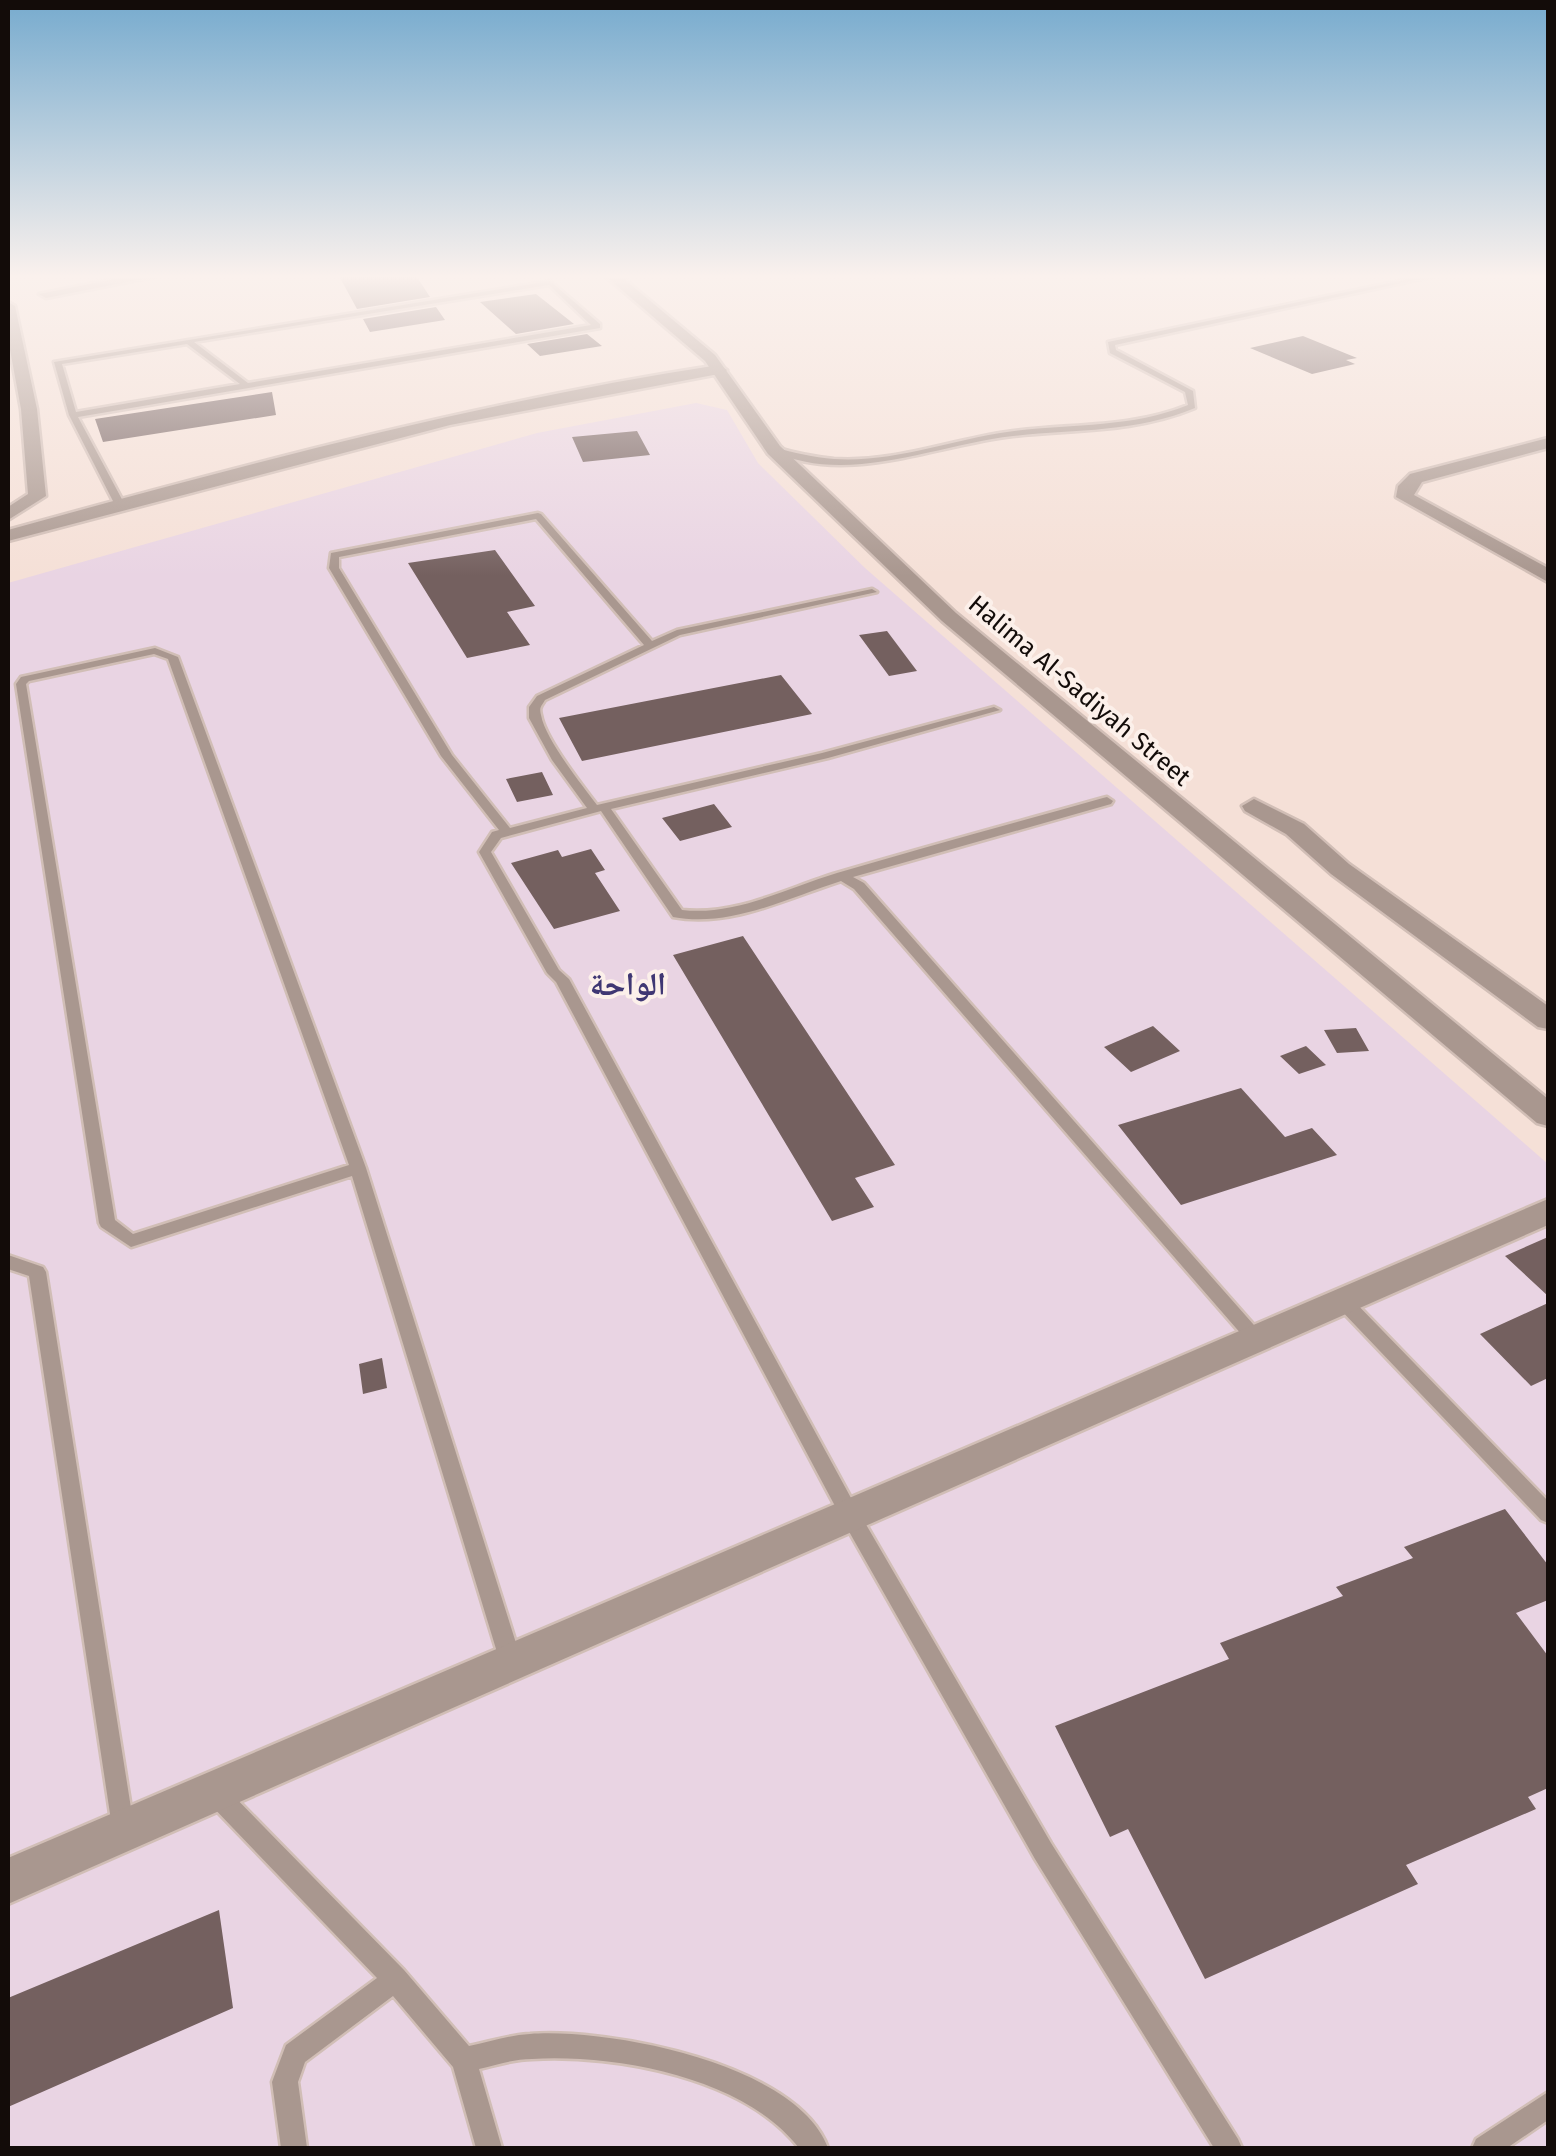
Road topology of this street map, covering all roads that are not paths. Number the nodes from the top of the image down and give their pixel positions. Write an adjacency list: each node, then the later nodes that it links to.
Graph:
1 (21, 375): 9 (street)
2 (62, 375): 10 (lane)
3 (232, 375): 8 (lane)
4 (319, 375): 8 (lane)
5 (691, 375): 14 (street)
6 (723, 375): 13 (street, Halima Al-Sadiyah Street)
7 (1158, 375): 13 (lane)
8 (248, 387): 10 (lane)
9 (29, 415): 11 (street); 15 (street)
10 (73, 415): 14 (lane)
11 (8, 419)
12 (1548, 443): 17 (street)
13 (774, 450): 27 (street, Halima Al-Sadiyah Street)
14 (120, 505): 16 (street)
15 (8, 515)
16 (8, 536)
17 (1548, 576)
18 (872, 592): 19 (lane)
19 (650, 645): 23 (lane); 24 (lane)
20 (994, 710): 23 (lane)
21 (1107, 801): 25 (lane)
22 (1254, 806): 26 (street)
23 (599, 808): 24 (lane); 25 (lane)
24 (507, 832): 34 (lane)
25 (842, 876): 32 (lane)
26 (1548, 1020)
27 (1548, 1115)
28 (358, 1168): 28 (lane); 35 (lane)
29 (1548, 1210): 31 (street)
30 (8, 1262): 37 (lane)
31 (1342, 1300): 32 (street); 33 (lane)
32 (1255, 1338): 34 (street)
33 (1548, 1514)
34 (850, 1515): 35 (street); 45 (lane)
35 (511, 1662): 36 (street)
36 (213, 1792): 37 (street); 39 (lane)
37 (124, 1830): 38 (street)
38 (8, 1882)
39 (395, 1978): 40 (lane); 42 (lane)
40 (464, 2060): 43 (lane); 44 (lane)
41 (1548, 2105): 46 (lane)
42 (294, 2148)
43 (488, 2148)
44 (815, 2148)
45 (1229, 2148)
46 (1485, 2148)

